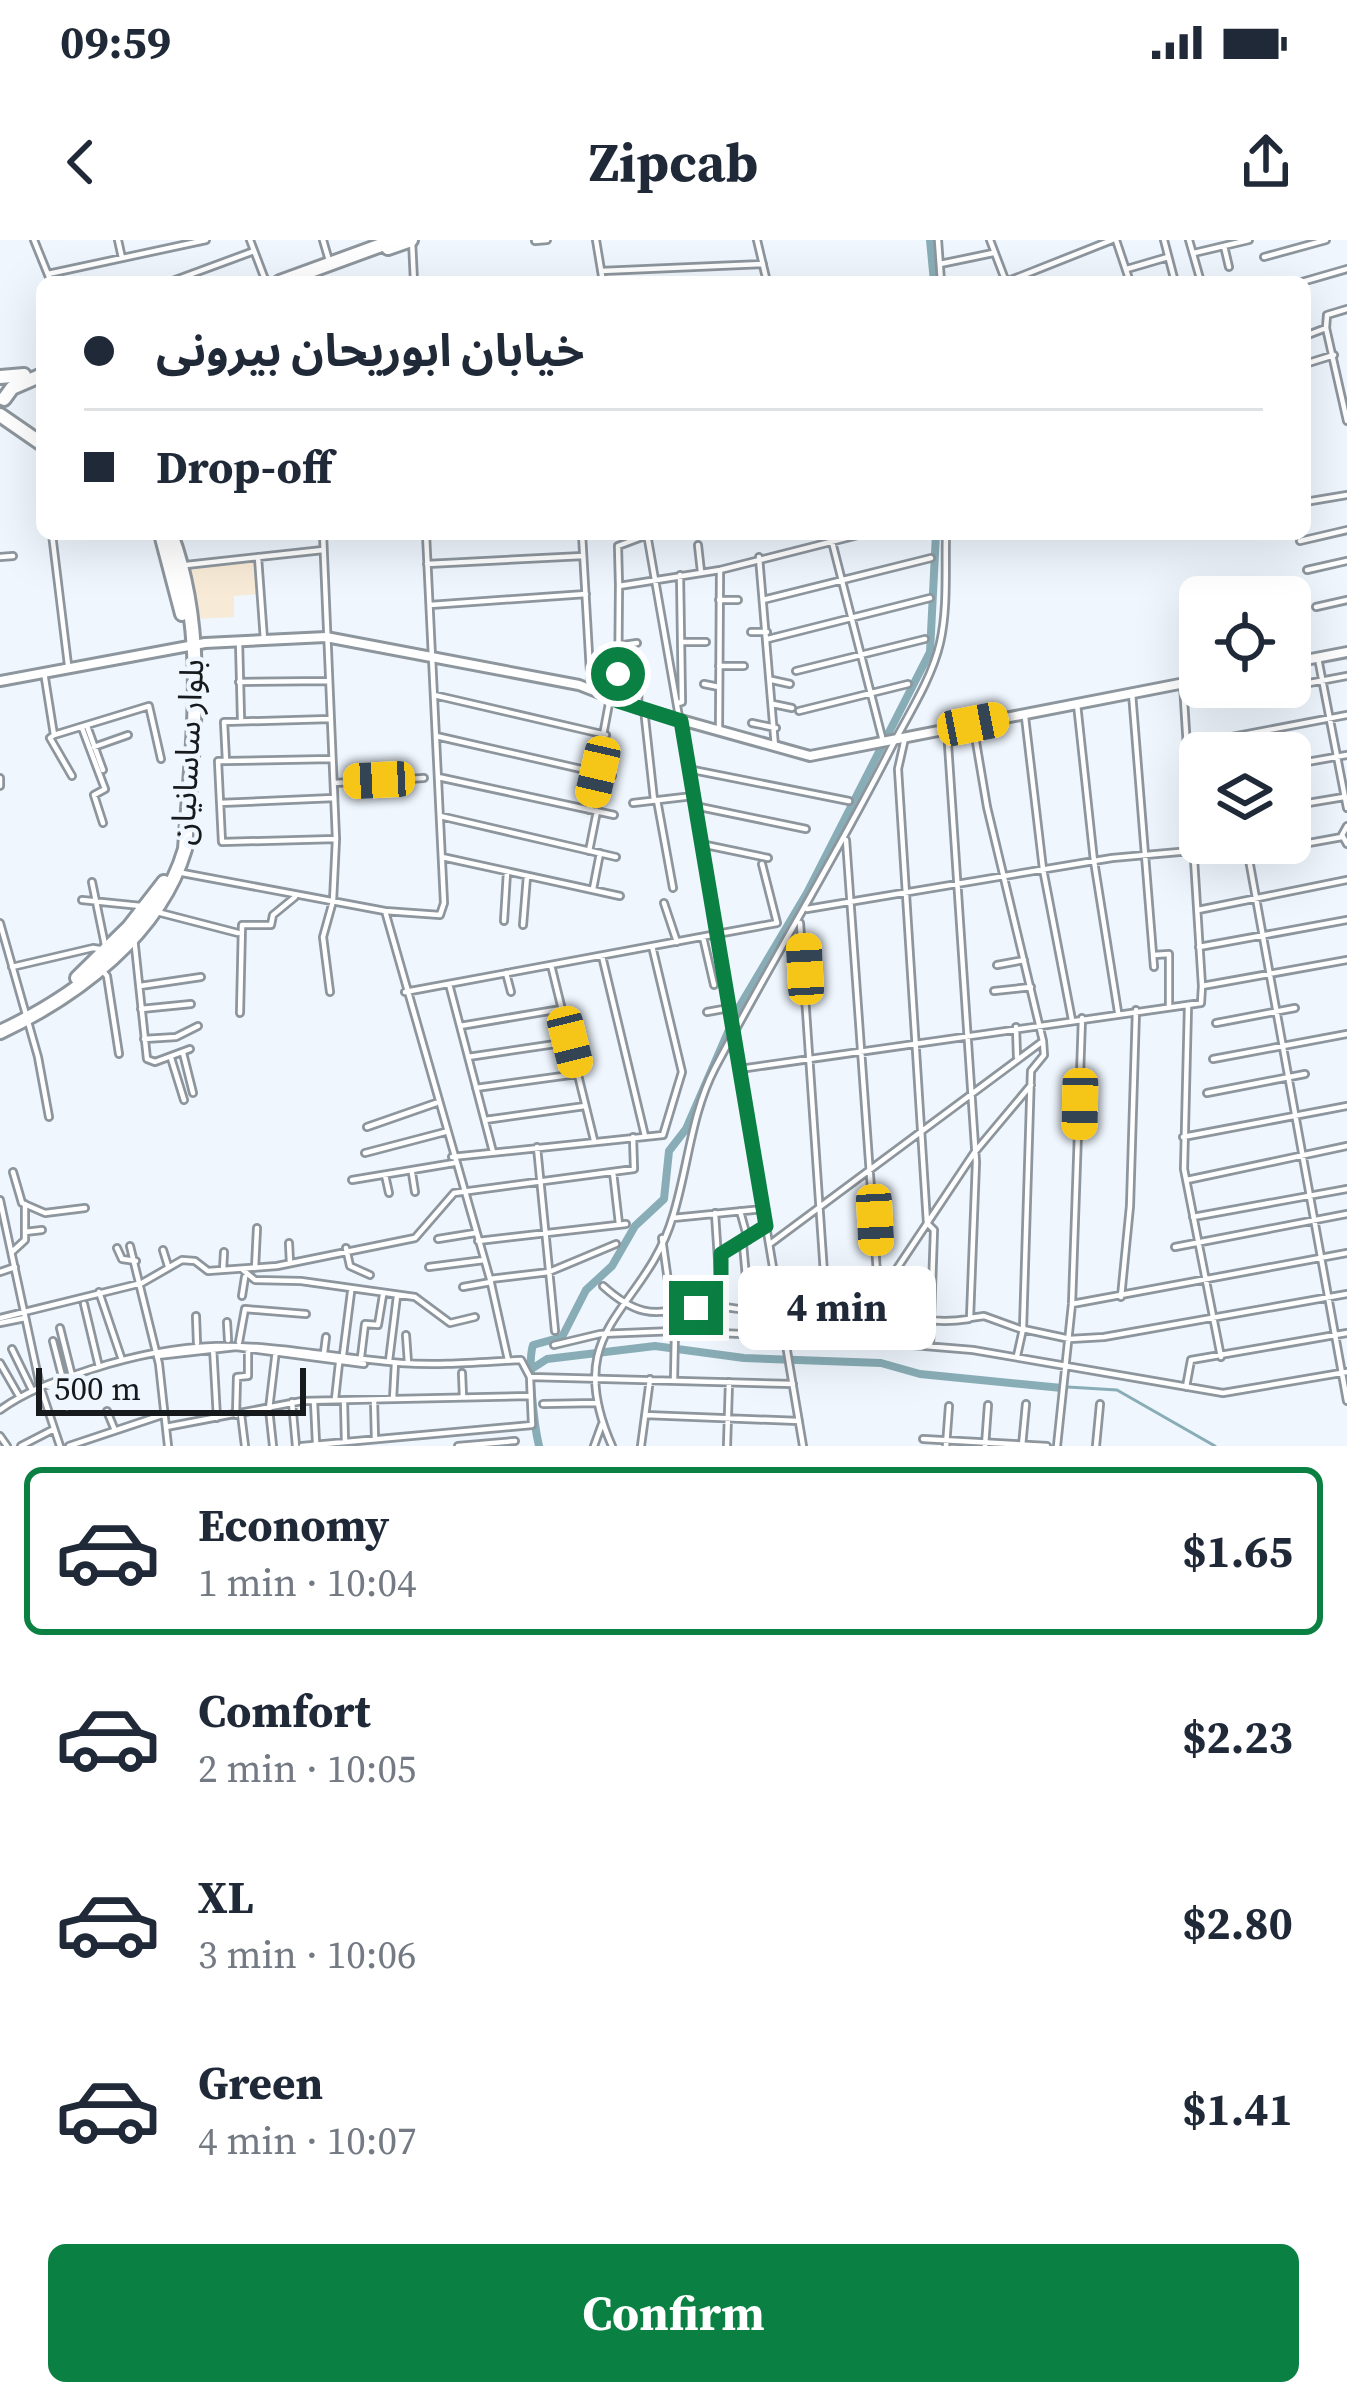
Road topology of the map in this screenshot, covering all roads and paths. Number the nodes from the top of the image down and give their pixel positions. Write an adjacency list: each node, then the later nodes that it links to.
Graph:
1 (34, 240): 35 (street)
2 (118, 240): 27 (street)
3 (206, 240): 27 (street)
4 (250, 240): 21 (street)
5 (323, 240): 30 (street)
6 (395, 240): 30 (highway)
7 (412, 240): 30 (highway); 41 (street)
8 (547, 240): 19 (street)
9 (596, 240): 34 (street)
10 (757, 240): 28 (street)
11 (938, 240): 29 (street)
12 (990, 240): 23 (street)
13 (1080, 240): 22 (street)
14 (1114, 240): 22 (street); 32 (street)
15 (1163, 240): 25 (street)
16 (1189, 240): 24 (street)
17 (1249, 240): 20 (street)
18 (1326, 240): 26 (street)
19 (535, 241)
20 (1225, 246): 24 (street); 31 (street)
21 (254, 251): 37 (street); 38 (street)
22 (1083, 252): 46 (street)
23 (994, 253): 29 (street); 45 (street)
24 (1194, 253): 49 (street)
25 (1168, 257): 32 (street); 48 (street)
26 (1264, 257)
27 (122, 258): 36 (street)
28 (763, 264): 34 (street); 43 (street)
29 (940, 264): 44 (street)
30 (331, 267): 39 (highway); 40 (highway)
31 (1229, 267)
32 (1126, 269): 47 (street)
33 (1347, 269): 50 (street)
34 (602, 271): 42 (street)
35 (48, 276)
36 (56, 276)
37 (186, 276)
38 (264, 276)
39 (300, 276)
40 (311, 276)
41 (414, 276)
42 (602, 276)
43 (766, 276)
44 (941, 276)
45 (1004, 276)
46 (1021, 276)
47 (1128, 276)
48 (1173, 276)
49 (1200, 276)
50 (1311, 279)
51 (1347, 309): 52 (street)
52 (1326, 328): 53 (street); 54 (street)
53 (1311, 333)
54 (1334, 358): 55 (street); 56 (street); 60 (street)
55 (1347, 358)
56 (1311, 363)
57 (36, 373): 59 (highway)
58 (36, 375): 61 (highway)
59 (0, 380): 61 (highway)
60 (1345, 398): 62 (street)
61 (2, 408): 63 (highway)
62 (1347, 421)
63 (36, 435)
64 (1347, 495): 65 (street)
65 (1311, 501)
66 (1347, 530): 67 (street)
67 (1311, 538)
68 (53, 540): 128 (street)
69 (162, 540): 119 (highway, بلوار ساسانیان)
70 (173, 540): 91 (highway, بلوار ساسانیان)
71 (323, 540): 82 (street)
72 (426, 540): 90 (street)
73 (583, 540): 84 (street)
74 (633, 540): 98 (street)
75 (648, 540): 96 (street)
76 (820, 540): 87 (street)
77 (832, 540): 97 (street)
78 (946, 540): 170 (street)
79 (1304, 540): 80 (street)
80 (1300, 541)
81 (698, 545): 94 (street)
82 (323, 550): 86 (street); 112 (street)
83 (13, 556): 85 (street)
84 (584, 556): 90 (street); 99 (street)
85 (0, 557)
86 (258, 557): 91 (street); 114 (street)
87 (759, 557): 92 (street); 101 (street)
88 (931, 558): 97 (street)
89 (1347, 561): 93 (street)
90 (427, 564): 105 (street)
91 (181, 566): 119 (highway, بلوار ساسانیان)
92 (720, 570): 94 (street); 102 (street)
93 (1307, 570)
94 (701, 572): 95 (street)
95 (680, 575): 96 (street); 116 (street)
96 (654, 580): 98 (street); 149 (street)
97 (841, 580): 101 (street); 107 (street)
98 (619, 586): 120 (street)
99 (586, 594): 105 (street); 144 (street)
100 (930, 598): 107 (street)
101 (763, 599): 111 (street)
102 (719, 600): 103 (street); 108 (street)
103 (738, 600)
104 (1347, 600): 106 (street)
105 (429, 605): 122 (street)
106 (1316, 607)
107 (852, 617): 111 (street); 123 (street)
108 (719, 629): 109 (street); 126 (street)
109 (734, 629)
110 (751, 632): 111 (street)
111 (768, 636): 134 (street)
112 (326, 637): 114 (street); 122 (street); 135 (street)
113 (925, 639): 123 (street)
114 (264, 640): 115 (street)
115 (239, 641): 119 (street); 137 (street)
116 (681, 642): 117 (street); 149 (street)
117 (706, 642)
118 (637, 644): 120 (street)
119 (190, 645): 128 (street); 219 (highway, بلوار ساسانیان)
120 (617, 646): 148 (street)
121 (1347, 652): 124 (street)
122 (432, 653): 144 (street); 147 (street)
123 (860, 656): 129 (street); 146 (street)
124 (1318, 658): 125 (street); 136 (street)
125 (1311, 659)
126 (718, 666): 127 (street); 143 (street)
127 (744, 667)
128 (68, 668): 130 (street)
129 (796, 671)
130 (44, 672): 133 (street); 166 (street)
131 (639, 676): 152 (street)
132 (1347, 676): 136 (street)
133 (0, 680)
134 (772, 680): 140 (street); 150 (street)
135 (328, 681): 137 (street); 156 (street)
136 (1323, 681): 138 (street); 155 (street)
137 (238, 682): 157 (street)
138 (1311, 683)
139 (704, 684): 143 (street)
140 (790, 684)
141 (908, 684): 146 (street)
142 (1179, 685): 145 (street)
143 (719, 688): 163 (street)
144 (591, 689): 148 (street)
145 (1132, 693): 151 (street); 212 (street)
146 (869, 694): 150 (street); 170 (street)
147 (434, 695): 168 (street); 169 (street)
148 (614, 699): 152 (street); 168 (street)
149 (678, 703): 158 (street)
150 (773, 704): 162 (street)
151 (1077, 704): 153 (street); 215 (street)
152 (641, 709): 158 (street); 190 (street)
153 (1025, 714): 160 (street); 218 (street)
154 (1347, 715): 155 (street)
155 (1330, 718): 165 (street); 174 (street)
156 (330, 719): 157 (street); 176 (street)
157 (241, 721): 177 (street)
158 (681, 721): 163 (street); 179 (street)
159 (752, 723): 162 (street)
160 (973, 724): 164 (street); 221 (street)
161 (84, 726): 166 (street); 171 (street); 175 (street); 200 (street)
162 (776, 728): 172 (street)
163 (719, 730): 172 (street)
164 (947, 730): 170 (street); 225 (street)
165 (1257, 732)
166 (54, 735): 182 (street)
167 (128, 735): 171 (street)
168 (605, 735): 181 (street)
169 (436, 736): 181 (street); 184 (street)
170 (892, 739): 172 (street); 205 (street); 228 (street)
171 (94, 747): 180 (street)
172 (776, 747)
173 (1347, 754): 174 (street)
174 (1337, 757): 178 (street); 188 (street)
175 (161, 759)
176 (332, 759): 177 (street); 186 (street)
177 (226, 761): 193 (street)
178 (1311, 761)
179 (688, 769): 187 (street); 191 (street)
180 (103, 770)
181 (598, 772): 183 (street); 197 (street)
182 (72, 776)
183 (612, 776)
184 (438, 777): 197 (street); 199 (street)
185 (424, 778): 186 (street)
186 (334, 783): 189 (street)
187 (693, 796): 190 (street); 195 (street)
188 (1346, 796): 192 (street); 196 (street)
189 (334, 798): 193 (street); 204 (street)
190 (655, 800): 194 (street); 226 (street)
191 (849, 801)
192 (1311, 802)
193 (220, 803): 204 (street)
194 (633, 803)
195 (694, 806): 202 (street); 207 (street)
196 (1347, 808)
197 (593, 810): 198 (street); 209 (street)
198 (614, 815)
199 (440, 816): 209 (street); 213 (street)
200 (103, 823)
201 (1347, 826): 203 (street)
202 (806, 829)
203 (1342, 837): 206 (street); 208 (street)
204 (336, 838): 234 (street)
205 (844, 839): 235 (street); 237 (street)
206 (1311, 843)
207 (701, 844): 248 (street); 248 (street)
208 (1347, 844)
209 (589, 851): 211 (street)
210 (1179, 851): 212 (street)
211 (600, 853): 214 (street); 227 (street)
212 (1144, 854): 215 (street); 256 (street)
213 (442, 857): 220 (street); 240 (street)
214 (616, 857)
215 (1094, 861): 218 (street); 286 (street)
216 (1196, 864): 239 (street)
217 (1249, 864): 231 (street)
218 (1043, 869): 221 (street); 291 (street)
219 (174, 872): 229 (street); 238 (highway, بلوار ساسانیان)
220 (507, 872): 222 (street); 242 (street)
221 (1006, 875): 225 (street); 258 (street)
222 (526, 876): 227 (street); 245 (street)
223 (1347, 880): 231 (street)
224 (92, 882): 233 (street)
225 (956, 886): 228 (street); 299 (street)
226 (673, 888)
227 (593, 891): 230 (street)
228 (905, 893): 235 (street); 304 (street)
229 (296, 896): 234 (street); 247 (street)
230 (620, 896)
231 (1254, 898): 239 (street); 249 (street)
232 (82, 900): 233 (street)
233 (95, 901): 238 (street); 255 (street)
234 (333, 901): 240 (street); 274 (street)
235 (853, 902): 237 (street); 306 (street)
236 (664, 903): 251 (street)
237 (807, 909): 243 (street)
238 (149, 910): 246 (highway, بلوار ساسانیان); 247 (street)
239 (1198, 910): 254 (street)
240 (385, 911): 275 (street)
241 (1347, 920): 249 (street)
242 (504, 921)
243 (799, 922): 300 (street); 310 (street)
244 (0, 923): 252 (street)
245 (524, 926)
246 (131, 932): 255 (highway, بلوار ساسانیان); 264 (highway, بلوار ساسانیان); 270 (street)
247 (238, 933): 287 (street)
248 (717, 934): 250 (street); 285 (street)
249 (1260, 936): 254 (street); 266 (street)
250 (704, 937): 251 (street); 269 (street)
251 (677, 942): 253 (street)
252 (2, 945): 262 (street)
253 (652, 946): 257 (street); 332 (street)
254 (1199, 947): 271 (street)
255 (106, 950): 262 (street); 289 (highway, بلوار ساسانیان)
256 (1154, 955): 263 (street); 279 (street)
257 (602, 956): 260 (street); 332 (street)
258 (1024, 960): 261 (street); 272 (street)
259 (1347, 960): 266 (street)
260 (551, 965): 265 (street); 282 (street)
261 (997, 965)
262 (12, 967): 289 (street)
263 (1154, 967)
264 (101, 969): 289 (highway, بلوار ساسانیان); 307 (street)
265 (506, 973): 268 (street); 276 (street)
266 (1266, 974): 271 (street); 288 (street)
267 (202, 977): 270 (street)
268 (449, 984): 275 (street); 295 (street)
269 (713, 985)
270 (140, 986): 281 (street)
271 (1202, 986): 278 (street)
272 (1030, 987): 273 (street); 292 (street)
273 (994, 991)
274 (330, 992)
275 (405, 992): 323 (street)
276 (511, 992)
277 (191, 1004): 281 (street)
278 (1188, 1004): 279 (street); 334 (street)
279 (1168, 1006): 283 (street)
280 (1295, 1008): 288 (street)
281 (141, 1009): 301 (street)
282 (562, 1010): 295 (street); 303 (street)
283 (1136, 1010): 286 (street); 420 (street)
284 (707, 1012): 285 (street)
285 (730, 1012): 300 (street)
286 (1118, 1012): 290 (street)
287 (240, 1013)
288 (1274, 1013): 293 (street); 305 (street)
289 (27, 1016): 297 (highway, بلوار ساسانیان); 327 (street)
290 (1082, 1018): 291 (street); 423 (street)
291 (1072, 1019): 292 (street)
292 (1040, 1023): 296 (street); 302 (street)
293 (1216, 1023)
294 (198, 1026): 301 (street)
295 (460, 1026): 308 (street)
296 (1016, 1027): 299 (street); 311 (street)
297 (0, 1028)
298 (1347, 1034): 305 (street)
299 (964, 1035): 304 (street); 319 (street)
300 (735, 1037): 313 (street); 365 (street)
301 (144, 1039): 309 (street)
302 (1043, 1041): 311 (street); 317 (street)
303 (570, 1042): 308 (street); 314 (street)
304 (913, 1042): 306 (street); 331 (street)
305 (1280, 1047): 312 (street); 316 (street)
306 (861, 1050): 310 (street); 343 (street)
307 (119, 1054)
308 (468, 1057): 318 (street)
309 (172, 1058): 320 (street); 322 (street)
310 (811, 1058): 313 (street); 360 (street)
311 (1018, 1059): 319 (street)
312 (1213, 1059)
313 (740, 1069): 359 (street)
314 (578, 1074): 318 (street); 324 (street)
315 (1305, 1074): 316 (street)
316 (1286, 1077): 321 (street); 326 (street)
317 (1031, 1085): 340 (street); 440 (street)
318 (476, 1088): 328 (street)
319 (969, 1092): 331 (street); 340 (street)
320 (193, 1093)
321 (1207, 1093)
322 (184, 1100)
323 (436, 1103): 329 (street); 330 (street)
324 (585, 1106): 328 (street); 335 (street)
325 (1347, 1106): 326 (street)
326 (1293, 1117): 334 (street); 341 (street)
327 (49, 1118)
328 (485, 1120): 338 (street)
329 (367, 1127)
330 (445, 1132): 339 (street); 342 (street)
331 (919, 1132): 343 (street); 368 (street)
332 (645, 1136): 333 (street)
333 (633, 1137): 335 (street); 345 (street)
334 (1184, 1137): 349 (street)
335 (594, 1140): 336 (street)
336 (537, 1147): 338 (street); 350 (street)
337 (1347, 1147): 341 (street)
338 (493, 1152): 342 (street)
339 (365, 1153)
340 (974, 1153): 368 (street); 434 (street)
341 (1300, 1155): 349 (street); 355 (street)
342 (453, 1160): 346 (street); 352 (street)
343 (869, 1169): 360 (street); 411 (street)
344 (13, 1172): 357 (street)
345 (614, 1172): 350 (street); 373 (street)
346 (412, 1173): 347 (street); 353 (street)
347 (385, 1175): 348 (street); 354 (street)
348 (352, 1180)
349 (1187, 1180): 364 (street)
350 (540, 1182): 352 (street); 373 (street)
351 (1347, 1189): 355 (street)
352 (462, 1191): 372 (street); 386 (street)
353 (415, 1192)
354 (388, 1193)
355 (1308, 1197): 364 (street); 366 (street)
356 (0, 1200): 388 (street)
357 (26, 1204): 358 (street); 371 (street)
358 (85, 1208)
359 (764, 1208): 361 (street); 367 (street)
360 (822, 1209): 381 (street); 412 (street)
361 (740, 1211): 362 (street); 378 (street)
362 (715, 1213): 365 (street); 391 (street)
363 (1347, 1214): 366 (street)
364 (1193, 1217): 377 (street)
365 (673, 1218): 374 (street)
366 (1312, 1220): 377 (street); 392 (street)
367 (766, 1226): 378 (street); 381 (street)
368 (928, 1227): 411 (street); 438 (street)
369 (257, 1228): 400 (street)
370 (42, 1230): 371 (street)
371 (25, 1232): 388 (street)
372 (475, 1232): 375 (street); 376 (street)
373 (545, 1233): 376 (street); 402 (street)
374 (662, 1238): 424 (street); 430 (street)
375 (438, 1239)
376 (478, 1241): 394 (street)
377 (1197, 1241): 384 (street); 407 (street)
378 (746, 1242): 391 (street); 427 (street)
379 (289, 1243): 396 (street)
380 (616, 1244): 402 (street)
381 (770, 1244): 413 (street)
382 (130, 1246): 395 (street)
383 (193, 1246): 393 (street)
384 (1175, 1247)
385 (117, 1248): 395 (street)
386 (346, 1248): 396 (street); 405 (street)
387 (163, 1250): 397 (street)
388 (11, 1252): 398 (street)
389 (224, 1252): 401 (street)
390 (1347, 1253): 392 (street)
391 (721, 1254): 425 (street)
392 (1319, 1258): 407 (street); 421 (street)
393 (191, 1259): 397 (street); 401 (street)
394 (484, 1260): 399 (street); 406 (street)
395 (136, 1262): 409 (street)
396 (290, 1263): 400 (street)
397 (168, 1266): 409 (street)
398 (15, 1267): 403 (street); 431 (street)
399 (429, 1267)
400 (255, 1268): 404 (street)
401 (224, 1270): 404 (street)
402 (550, 1272): 406 (street); 441 (street)
403 (0, 1273)
404 (244, 1274): 414 (street); 418 (street)
405 (370, 1275)
406 (490, 1280): 410 (street); 465 (street)
407 (1205, 1280): 420 (street); 435 (street)
408 (603, 1286): 424 (street)
409 (142, 1287): 417 (street); 459 (street)
410 (463, 1287)
411 (882, 1287): 412 (street); 426 (street)
412 (825, 1288): 413 (street)
413 (777, 1291): 428 (street)
414 (351, 1292): 415 (street); 463 (street)
415 (383, 1294): 419 (street); 466 (street)
416 (1347, 1294): 421 (street)
417 (99, 1296): 431 (street); 464 (street)
418 (242, 1296)
419 (397, 1296): 433 (street); 467 (street)
420 (1120, 1297): 423 (street)
421 (1327, 1298): 435 (street); 446 (street)
422 (84, 1304): 471 (street)
423 (1072, 1304): 449 (street)
424 (625, 1306): 430 (street); 444 (street)
425 (721, 1306): 427 (street); 430 (street)
426 (870, 1309): 438 (street); 447 (street)
427 (749, 1311): 428 (street)
428 (781, 1313): 447 (street)
429 (306, 1314): 452 (street)
430 (671, 1314): 442 (street)
431 (25, 1315): 436 (street); 484 (street)
432 (196, 1316): 451 (street)
433 (475, 1317)
434 (970, 1318): 438 (street); 440 (street)
435 (1212, 1318): 449 (street); 462 (street)
436 (0, 1320)
437 (227, 1322): 452 (street)
438 (930, 1325): 455 (street)
439 (60, 1328): 474 (street)
440 (1022, 1329): 449 (street); 461 (street)
441 (555, 1331)
442 (675, 1331): 444 (street); 447 (street); 479 (street)
443 (1347, 1333): 446 (street)
444 (600, 1334): 453 (street); 476 (street)
445 (406, 1335): 469 (street)
446 (1334, 1335): 462 (street); 473 (street)
447 (788, 1336): 455 (street); 481 (street)
448 (326, 1337): 460 (street)
449 (1070, 1339): 470 (street)
450 (53, 1341): 477 (street)
451 (197, 1343): 452 (street); 459 (street)
452 (235, 1343): 454 (street); 457 (street); 458 (street)
453 (554, 1345)
454 (213, 1347): 459 (street); 507 (street)
455 (930, 1348): 461 (street)
456 (11, 1349): 483 (street)
457 (248, 1349): 458 (street); 505 (street)
458 (276, 1350): 460 (street); 463 (street); 501 (street)
459 (156, 1353): 464 (street); 504 (street)
460 (324, 1353): 463 (street)
461 (1017, 1356): 470 (street)
462 (1221, 1357): 482 (street)
463 (341, 1359): 466 (street); 491 (street)
464 (122, 1360): 471 (street)
465 (508, 1360): 469 (street); 475 (street)
466 (362, 1361): 467 (street)
467 (392, 1362): 469 (street); 489 (street)
468 (0, 1363): 485 (street)
469 (408, 1364)
470 (1066, 1364): 482 (street); 537 (street)
471 (99, 1367): 474 (street)
472 (462, 1373): 487 (street)
473 (1344, 1373): 482 (street); 493 (street)
474 (72, 1376): 477 (street)
475 (530, 1377): 476 (street); 486 (street)
476 (598, 1378): 478 (street); 495 (street)
477 (63, 1379): 484 (street)
478 (650, 1379): 479 (street); 506 (street)
479 (674, 1380): 480 (street)
480 (729, 1382): 481 (street); 508 (street)
481 (793, 1384): 509 (street)
482 (1186, 1387)
483 (32, 1390): 484 (street); 485 (street)
484 (41, 1390): 513 (street)
485 (20, 1396): 502 (street)
486 (529, 1396): 487 (street); 515 (street)
487 (463, 1397): 489 (street)
488 (374, 1400): 489 (street); 492 (street); 515 (street)
489 (393, 1400)
490 (314, 1401): 491 (street); 494 (street); 520 (street)
491 (335, 1401): 492 (street)
492 (344, 1401): 518 (street)
493 (1347, 1401)
494 (292, 1402): 501 (street); 529 (street)
495 (600, 1403): 496 (street); 510 (street)
496 (543, 1404)
497 (1026, 1404): 522 (street)
498 (1100, 1404): 538 (street)
499 (988, 1405): 521 (street)
500 (949, 1406): 519 (street)
501 (269, 1408): 505 (street); 528 (street)
502 (0, 1410)
503 (107, 1411): 512 (street)
504 (165, 1414): 511 (street); 512 (street)
505 (238, 1414): 507 (street); 527 (street)
506 (645, 1415): 508 (street); 533 (street)
507 (217, 1418): 511 (street)
508 (729, 1419): 509 (street); 534 (street)
509 (799, 1421): 535 (street)
510 (602, 1424): 531 (street); 532 (street)
511 (166, 1426): 526 (street)
512 (114, 1428): 525 (street)
513 (54, 1429): 524 (street); 525 (street)
514 (0, 1436): 523 (street)
515 (376, 1439): 518 (street)
516 (923, 1439): 519 (street)
517 (515, 1441): 530 (street)
518 (346, 1442): 520 (street)
519 (946, 1443): 521 (street)
520 (316, 1444): 529 (street)
521 (985, 1444): 522 (street)
522 (1022, 1445): 536 (street)
523 (7, 1446)
524 (21, 1446)
525 (64, 1446)
526 (168, 1446)
527 (245, 1446)
528 (273, 1446)
529 (299, 1446)
530 (458, 1446)
531 (594, 1446)
532 (612, 1446)
533 (641, 1446)
534 (727, 1446)
535 (803, 1446)
536 (1047, 1446)
537 (1057, 1446)
538 (1096, 1446)

